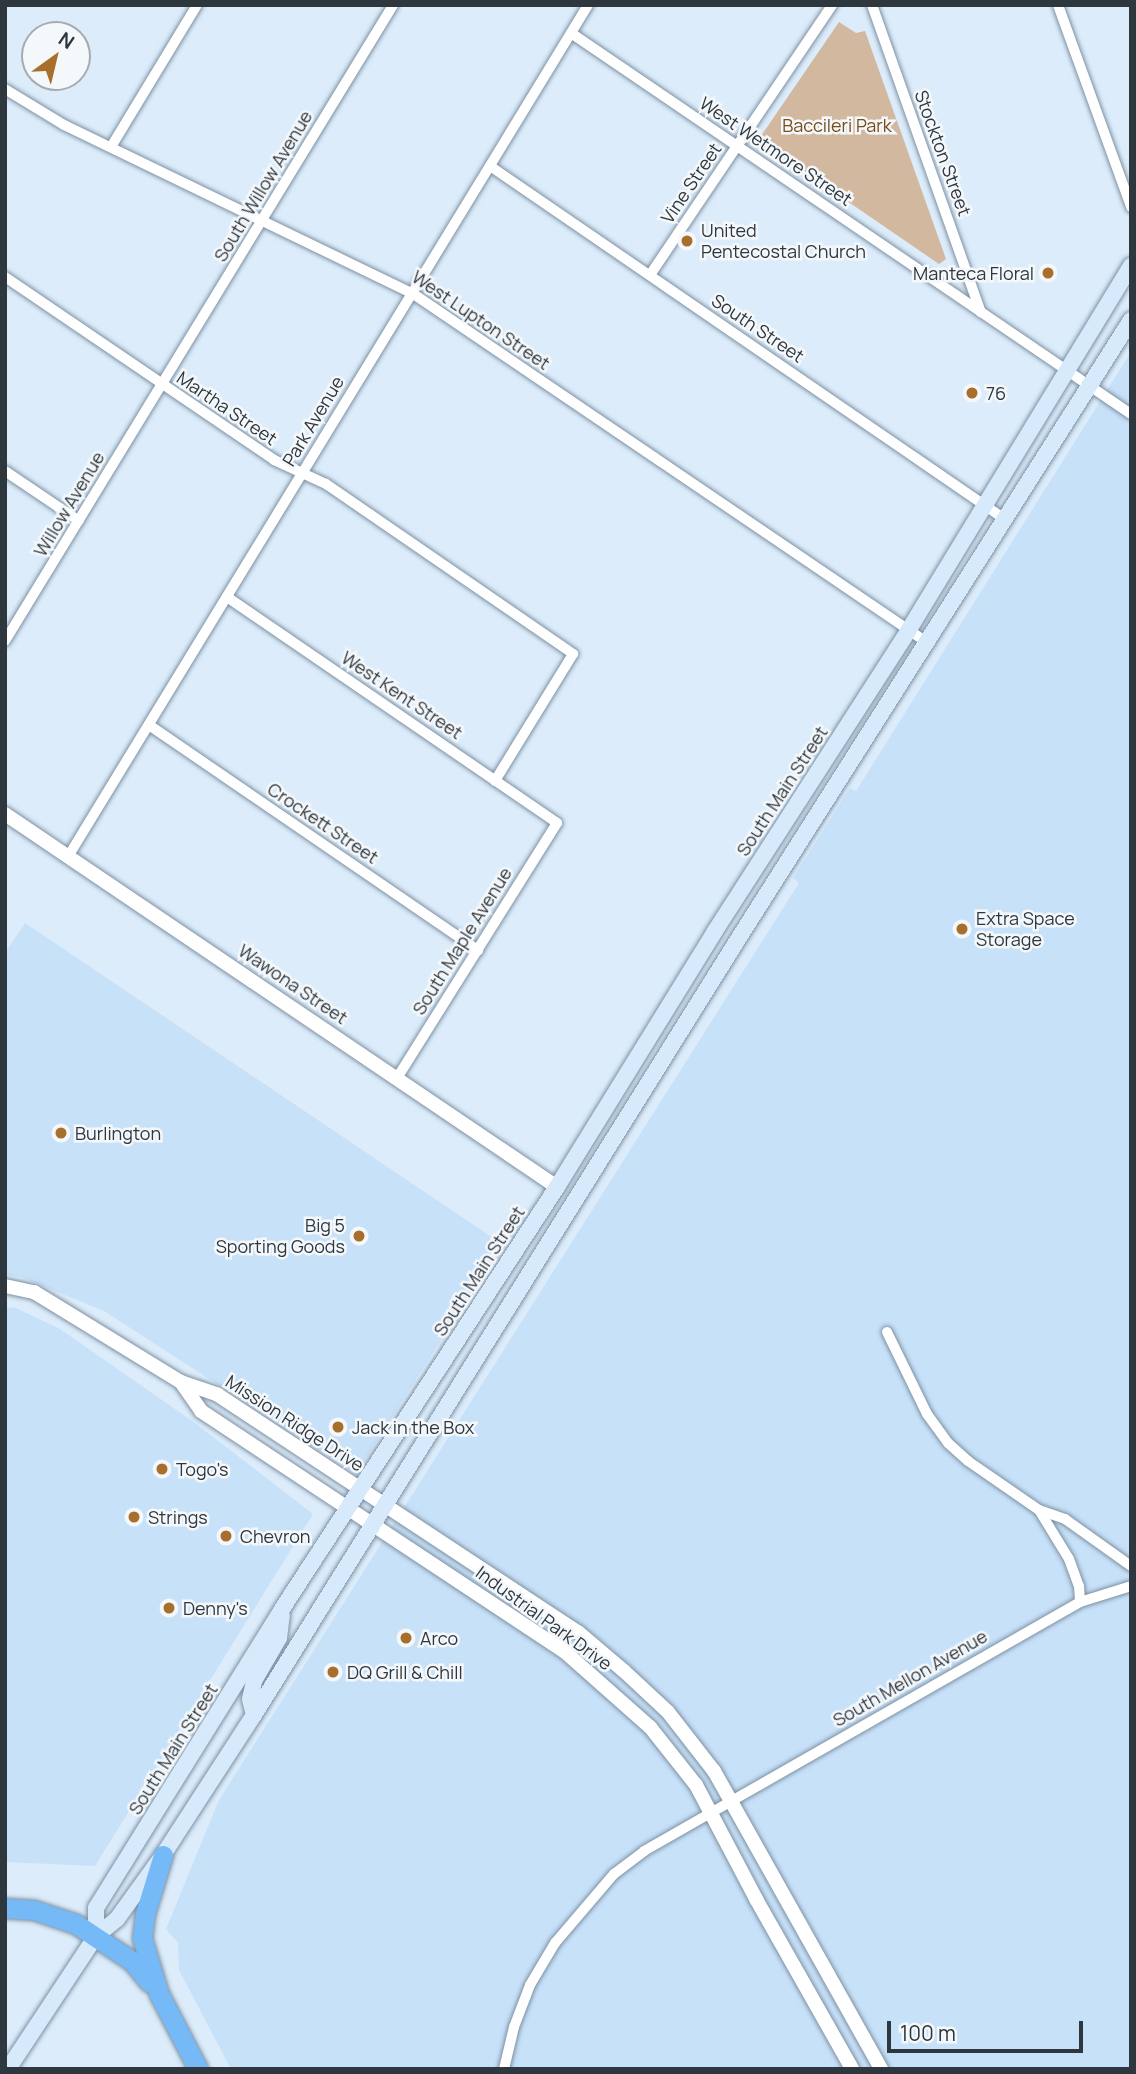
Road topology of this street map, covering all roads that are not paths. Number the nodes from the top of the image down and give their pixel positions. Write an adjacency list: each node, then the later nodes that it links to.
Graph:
1 (197, 5): 10 (street)
2 (393, 5): 13 (street, South Willow Avenue)
3 (588, 5): 7 (street, Park Avenue)
4 (832, 5): 9 (street, Vine Street)
5 (872, 5): 18 (street, Stockton Street)
6 (1058, 5): 12 (street)
7 (571, 33): 9 (street, West Wetmore Street); 11 (street, Park Avenue)
8 (5, 89): 10 (street, West Lupton Street)
9 (737, 146): 15 (street, Vine Street); 18 (street, West Wetmore Street)
10 (111, 147): 13 (street, West Lupton Street)
11 (489, 166): 15 (street, South Street); 17 (street, Park Avenue)
12 (1131, 207)
13 (264, 219): 17 (street, West Lupton Street); 21 (street, South Willow Avenue)
14 (1131, 266): 20 (main road, South Main Street)
15 (650, 275): 26 (street, South Street)
16 (5, 277): 21 (street, Martha Street)
17 (412, 293): 25 (street, Park Avenue); 30 (street, West Lupton Street)
18 (982, 312): 20 (street, West Wetmore Street)
19 (1131, 320): 22 (main road, South Main Street)
20 (1066, 370): 22 (street, West Wetmore Street); 26 (main road, South Main Street)
21 (161, 384): 25 (street, Martha Street); 28 (street, Willow Avenue)
22 (1090, 386): 23 (street, West Wetmore Street); 27 (main road, South Main Street)
23 (1131, 414)
24 (5, 471): 28 (street)
25 (301, 472): 29 (street, Park Avenue); 34 (street, Martha Street)
26 (985, 505): 27 (street, South Street); 30 (main road, South Main Street)
27 (1006, 520): 32 (main road, South Main Street)
28 (79, 521): 31 (street, Willow Avenue)
29 (227, 597): 33 (street, Park Avenue); 34 (street, West Kent Street)
30 (908, 631): 32 (street); 38 (main road, South Main Street)
31 (5, 641)
32 (928, 643): 39 (main road, South Main Street)
33 (149, 725): 37 (street, Park Avenue); 40 (street, Crockett Street)
34 (495, 780): 36 (street, West Kent Street)
35 (5, 814): 37 (street, Wawona Street)
36 (557, 823): 40 (street, South Maple Avenue)
37 (69, 855): 41 (street, Wawona Street)
38 (715, 931): 39 (main road); 42 (main road, South Main Street)
39 (735, 944): 43 (main road, South Main Street)
40 (478, 950): 41 (street, South Maple Avenue)
41 (397, 1078): 42 (street, Wawona Street)
42 (557, 1187): 43 (main road); 47 (main road, South Main Street)
43 (535, 1266): 48 (main road, South Main Street)
44 (5, 1286): 46 (street, Mission Ridge Drive)
45 (887, 1332): 50 (street)
46 (181, 1382): 47 (street, Mission Ridge Drive); 49 (street, Mission Ridge Drive)
47 (362, 1489): 48 (street, Mission Ridge Drive); 49 (main road, South Main Street)
48 (385, 1504): 51 (main road, South Main Street); 58 (street, Industrial Park Drive)
49 (348, 1508): 51 (street, Industrial Park Drive); 55 (main road, South Main Street)
50 (1039, 1510): 52 (street); 54 (street)
51 (373, 1524): 56 (main road, South Main Street); 60 (street, Industrial Park Drive)
52 (1131, 1566)
53 (1131, 1586): 54 (street, South Mellon Avenue)
54 (1080, 1602): 58 (street, South Mellon Avenue)
55 (282, 1609): 56 (main road); 57 (main road, South Main Street)
56 (254, 1716): 59 (main road, South Main Street)
57 (172, 1787): 59 (main road); 63 (main road, South Main Street)
58 (733, 1801): 60 (street, South Mellon Avenue); 65 (street, Industrial Park Drive)
59 (197, 1803): 61 (main road, South Main Street)
60 (712, 1813): 66 (street, Industrial Park Drive); 69 (street, South Mellon Avenue)
61 (163, 1855): 63 (main road, South Main Street); 64 (highway)
62 (5, 1909): 63 (highway)
63 (96, 1936): 64 (highway); 67 (main road, South Main Street)
64 (159, 1994): 68 (highway)
65 (840, 1995): 66 (street); 71 (street, Industrial Park Drive)
66 (817, 2006): 70 (street, Industrial Park Drive)
67 (8, 2069)
68 (198, 2069)
69 (504, 2069)
70 (852, 2069)
71 (881, 2069)

